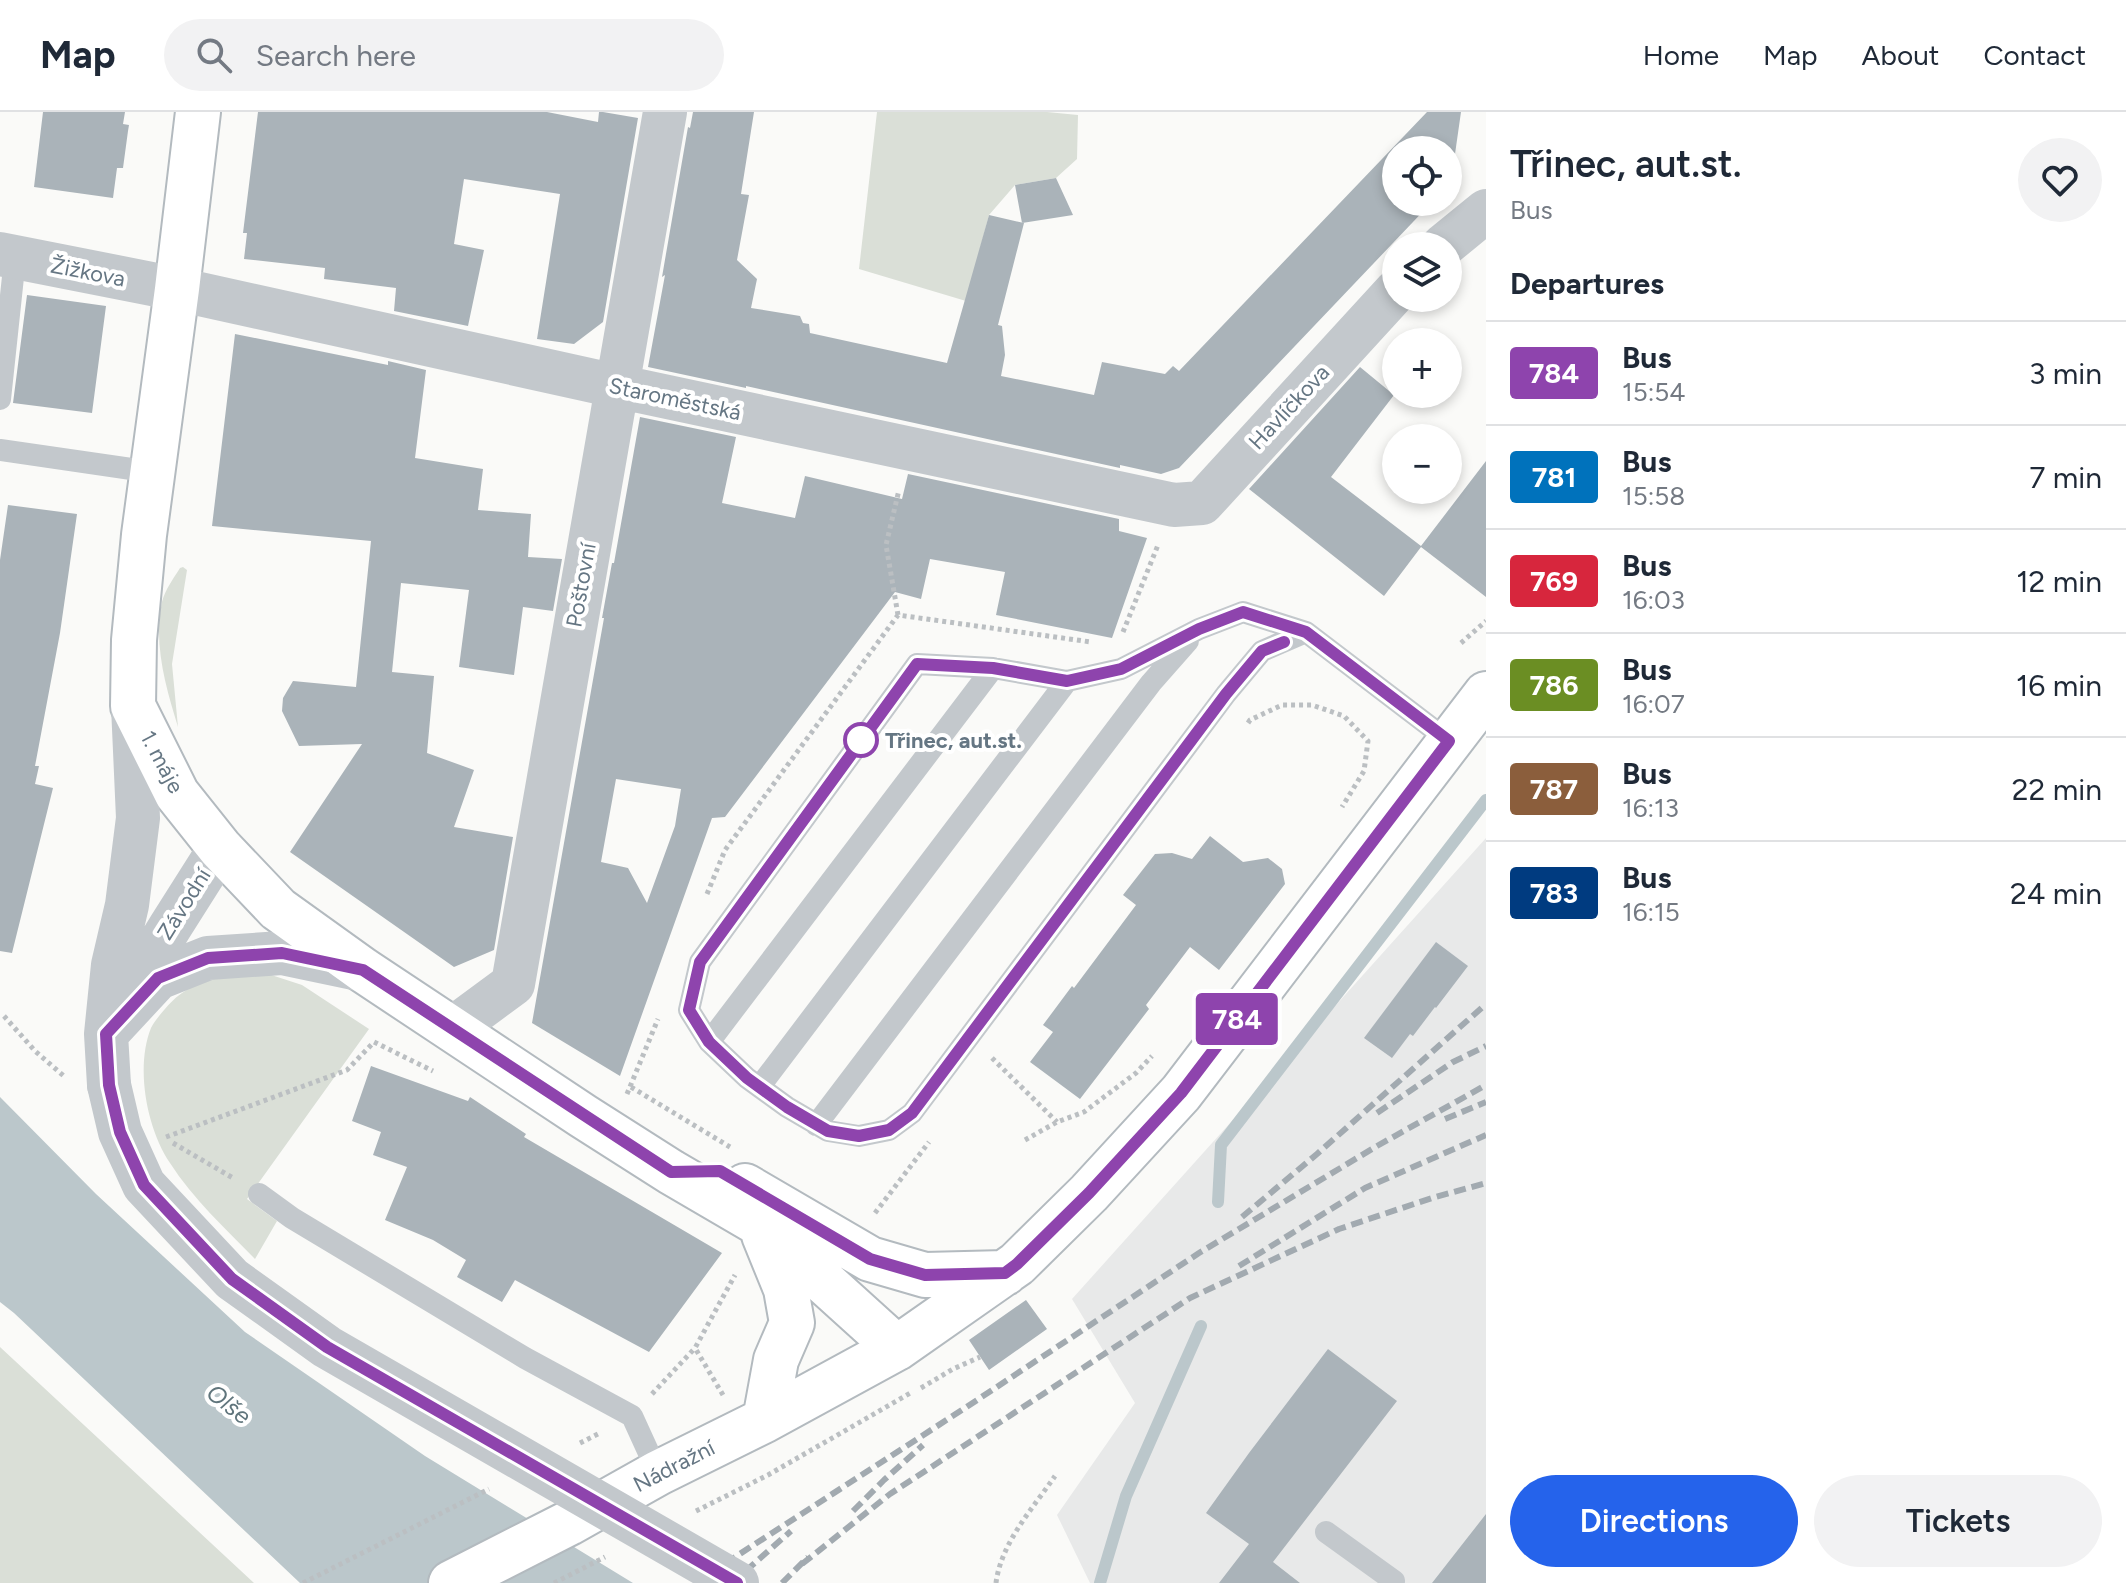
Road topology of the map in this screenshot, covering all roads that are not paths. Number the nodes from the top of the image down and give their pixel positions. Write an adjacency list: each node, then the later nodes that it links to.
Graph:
1 (198, 112): 6 (main road, 1. máje)
2 (665, 112): 8 (street, Poštovní)
3 (1486, 211): 4 (street)
4 (1460, 232)
5 (8, 256): 6 (street, Žižkova); 9 (lane)
6 (177, 289): 8 (street, Staroměstská); 11 (main road, 1. máje)
7 (1382, 306): 12 (street, Havlíčkova)
8 (616, 386): 12 (street, Staroměstská); 22 (street, Poštovní)
9 (0, 399)
10 (0, 450): 11 (lane)
11 (152, 472): 18 (main road, 1. máje)
12 (1174, 505)
13 (1199, 629): 14 (lane); 16 (lane); 26 (lane)
14 (1306, 632): 19 (lane); 26 (lane)
15 (993, 668): 16 (lane); 24 (lane); 24 (lane)
16 (1067, 681): 25 (lane)
17 (1486, 694): 19 (main road, Nádražní)
18 (133, 706): 20 (main road, 1. máje); 23 (street)
19 (1449, 741): 31 (main road, Nádražní)
20 (220, 848): 21 (main road, 1. máje); 23 (street, Závodní)
21 (363, 970): 22 (main road, 1. máje); 23 (street)
22 (452, 1029): 27 (main road, 1. máje)
23 (106, 1034): 37 (street, bridge)
24 (709, 1042): 25 (lane)
25 (760, 1086): 26 (lane)
26 (816, 1125)
27 (671, 1172): 29 (main road, 1. máje); 30 (main road)
28 (259, 1194): 34 (lane)
29 (760, 1224): 32 (main road, 1. máje); 33 (main road)
30 (870, 1259): 31 (main road); 32 (main road)
31 (1005, 1273): 32 (main road, Nádražní)
32 (897, 1348): 33 (main road, Nádražní)
33 (755, 1425): 34 (main road, Nádražní)
34 (658, 1473): 36 (main road, Nádražní)
35 (1326, 1532): 38 (lane)
36 (451, 1583)
37 (737, 1583)
38 (1392, 1583)

